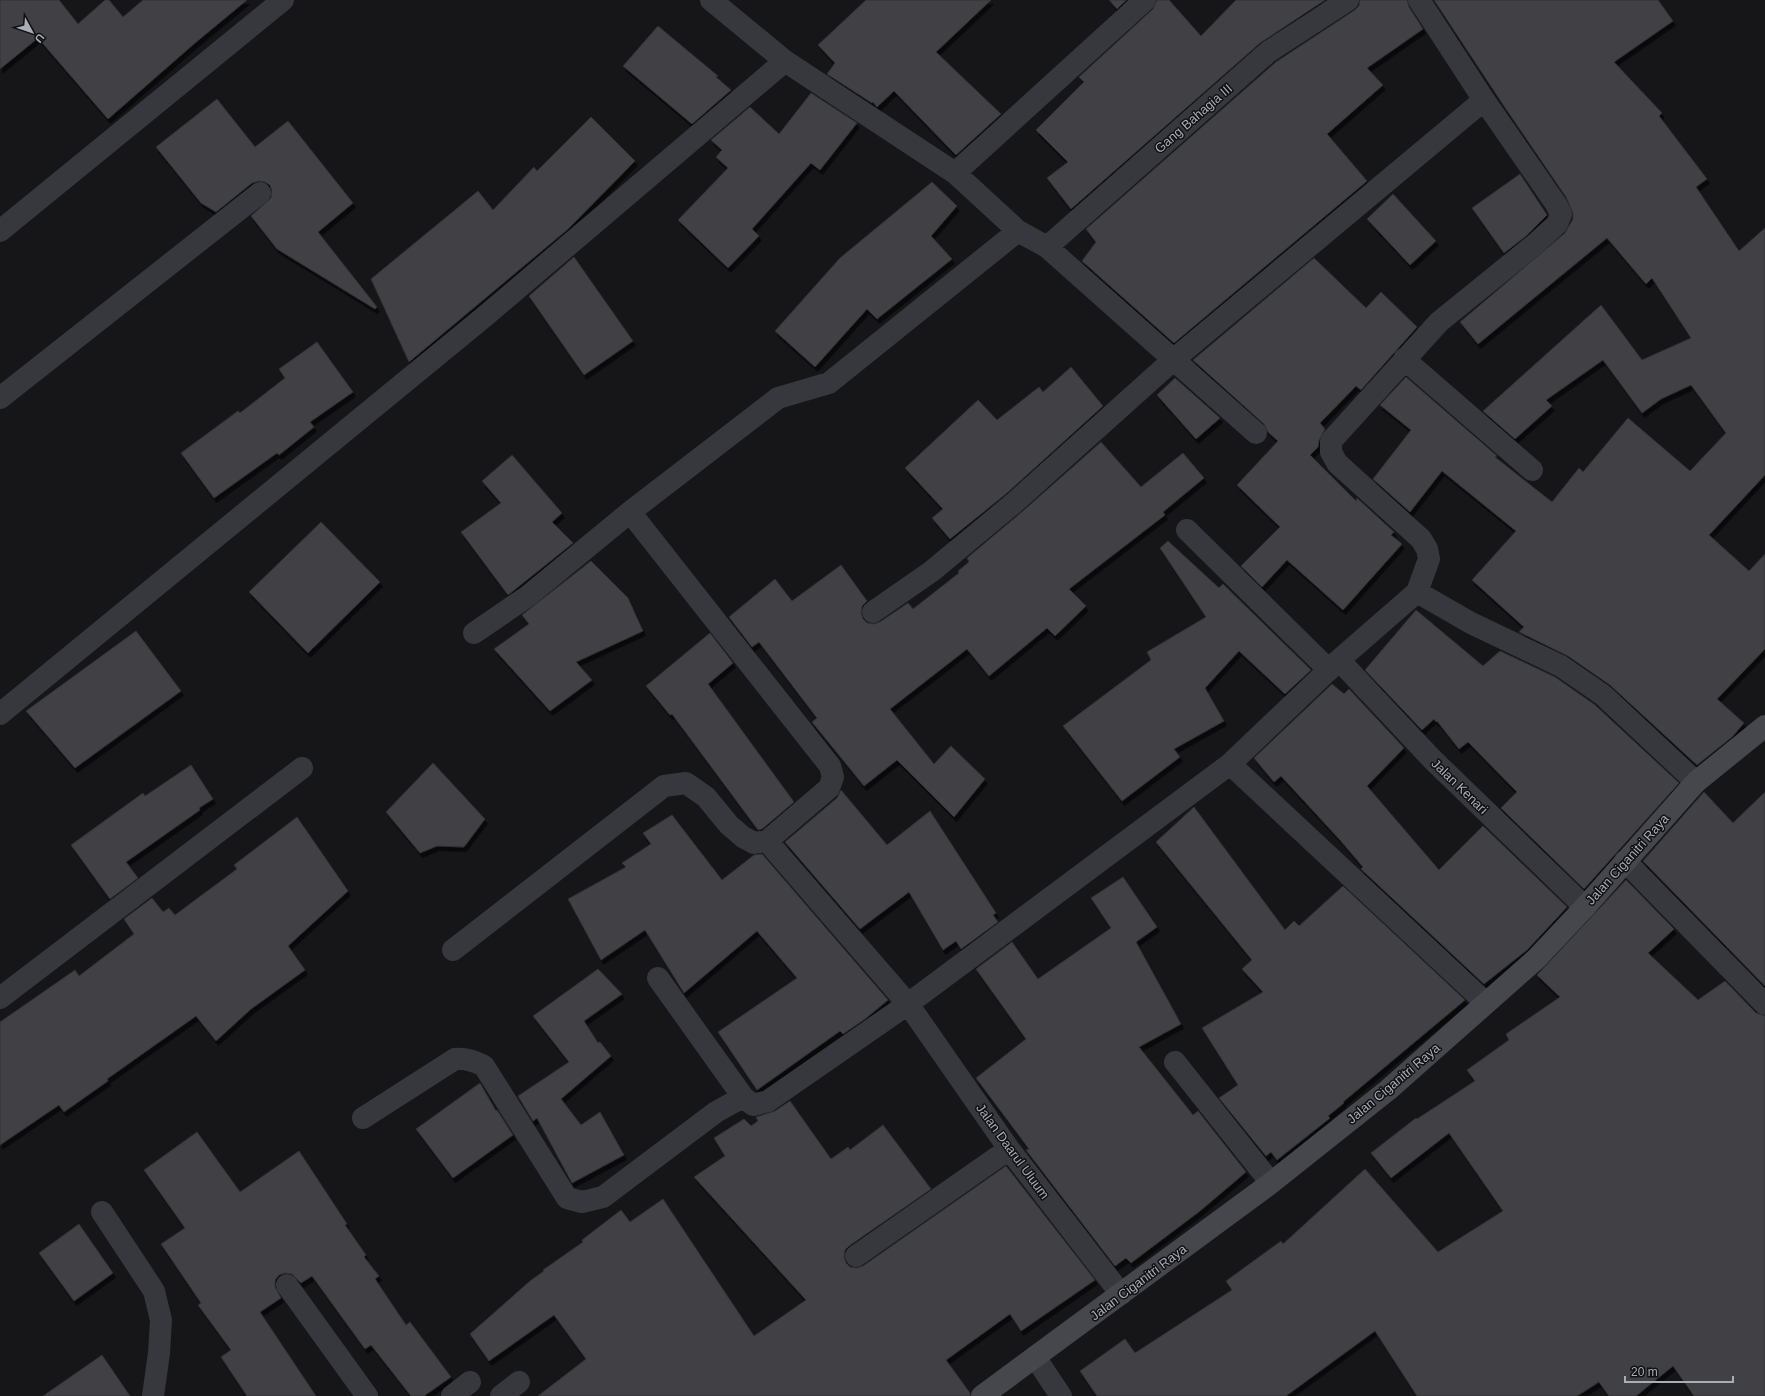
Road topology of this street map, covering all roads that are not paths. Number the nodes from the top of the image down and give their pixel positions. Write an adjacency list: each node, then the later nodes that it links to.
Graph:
1 (283, 0): 10 (street)
2 (711, 0): 6 (street)
3 (1145, 0): 8 (street)
4 (1348, 0): 12 (street, Gang Bahagia III)
5 (1419, 0): 7 (street)
6 (785, 61): 8 (street); 24 (street)
7 (1484, 100): 13 (street); 14 (street)
8 (955, 173): 11 (street)
9 (260, 193): 15 (street)
10 (0, 231)
11 (1018, 231): 12 (street); 18 (street)
12 (1047, 247): 14 (street)
13 (1404, 359): 17 (street); 20 (street)
14 (1173, 360): 16 (street); 21 (street)
15 (0, 398)
16 (1256, 433)
17 (1532, 470)
18 (630, 512): 22 (street); 29 (street)
19 (1187, 530): 23 (street, Jalan Kenari)
20 (1417, 592): 23 (street); 28 (street)
21 (873, 612)
22 (474, 634)
23 (1334, 665): 26 (street); 31 (street, Jalan Kenari)
24 (0, 714)
25 (1765, 726): 28 (street, Jalan Ciganitri Raya)
26 (1230, 764): 35 (street); 36 (street)
27 (302, 768): 34 (street)
28 (1696, 782): 30 (street, Jalan Ciganitri Raya)
29 (767, 841): 32 (street); 36 (street, Jalan Daarul Uluum)
30 (1625, 861): 31 (street, Jalan Ciganitri Raya); 37 (street)
31 (1585, 907): 35 (street, Jalan Ciganitri Raya)
32 (453, 950)
33 (658, 978): 39 (street)
34 (0, 998)
35 (1486, 1003): 42 (street, Jalan Ciganitri Raya)
36 (908, 1004): 39 (street); 41 (street, Jalan Daarul Uluum)
37 (1765, 1004)
38 (1175, 1062): 42 (street)
39 (743, 1097): 40 (street)
40 (363, 1118)
41 (1009, 1148): 44 (street); 46 (street, Jalan Daarul Uluum)
42 (1271, 1182): 46 (street, Jalan Ciganitri Raya)
43 (102, 1212): 50 (street)
44 (856, 1256)
45 (288, 1285): 51 (street)
46 (1121, 1294): 47 (street, Jalan Ciganitri Raya)
47 (1035, 1357): 54 (street, Jalan Ciganitri Raya); 55 (street)
48 (470, 1382): 52 (street)
49 (519, 1382): 53 (street)
50 (153, 1396)
51 (367, 1396)
52 (452, 1396)
53 (501, 1396)
54 (982, 1396)
55 (1061, 1396)

